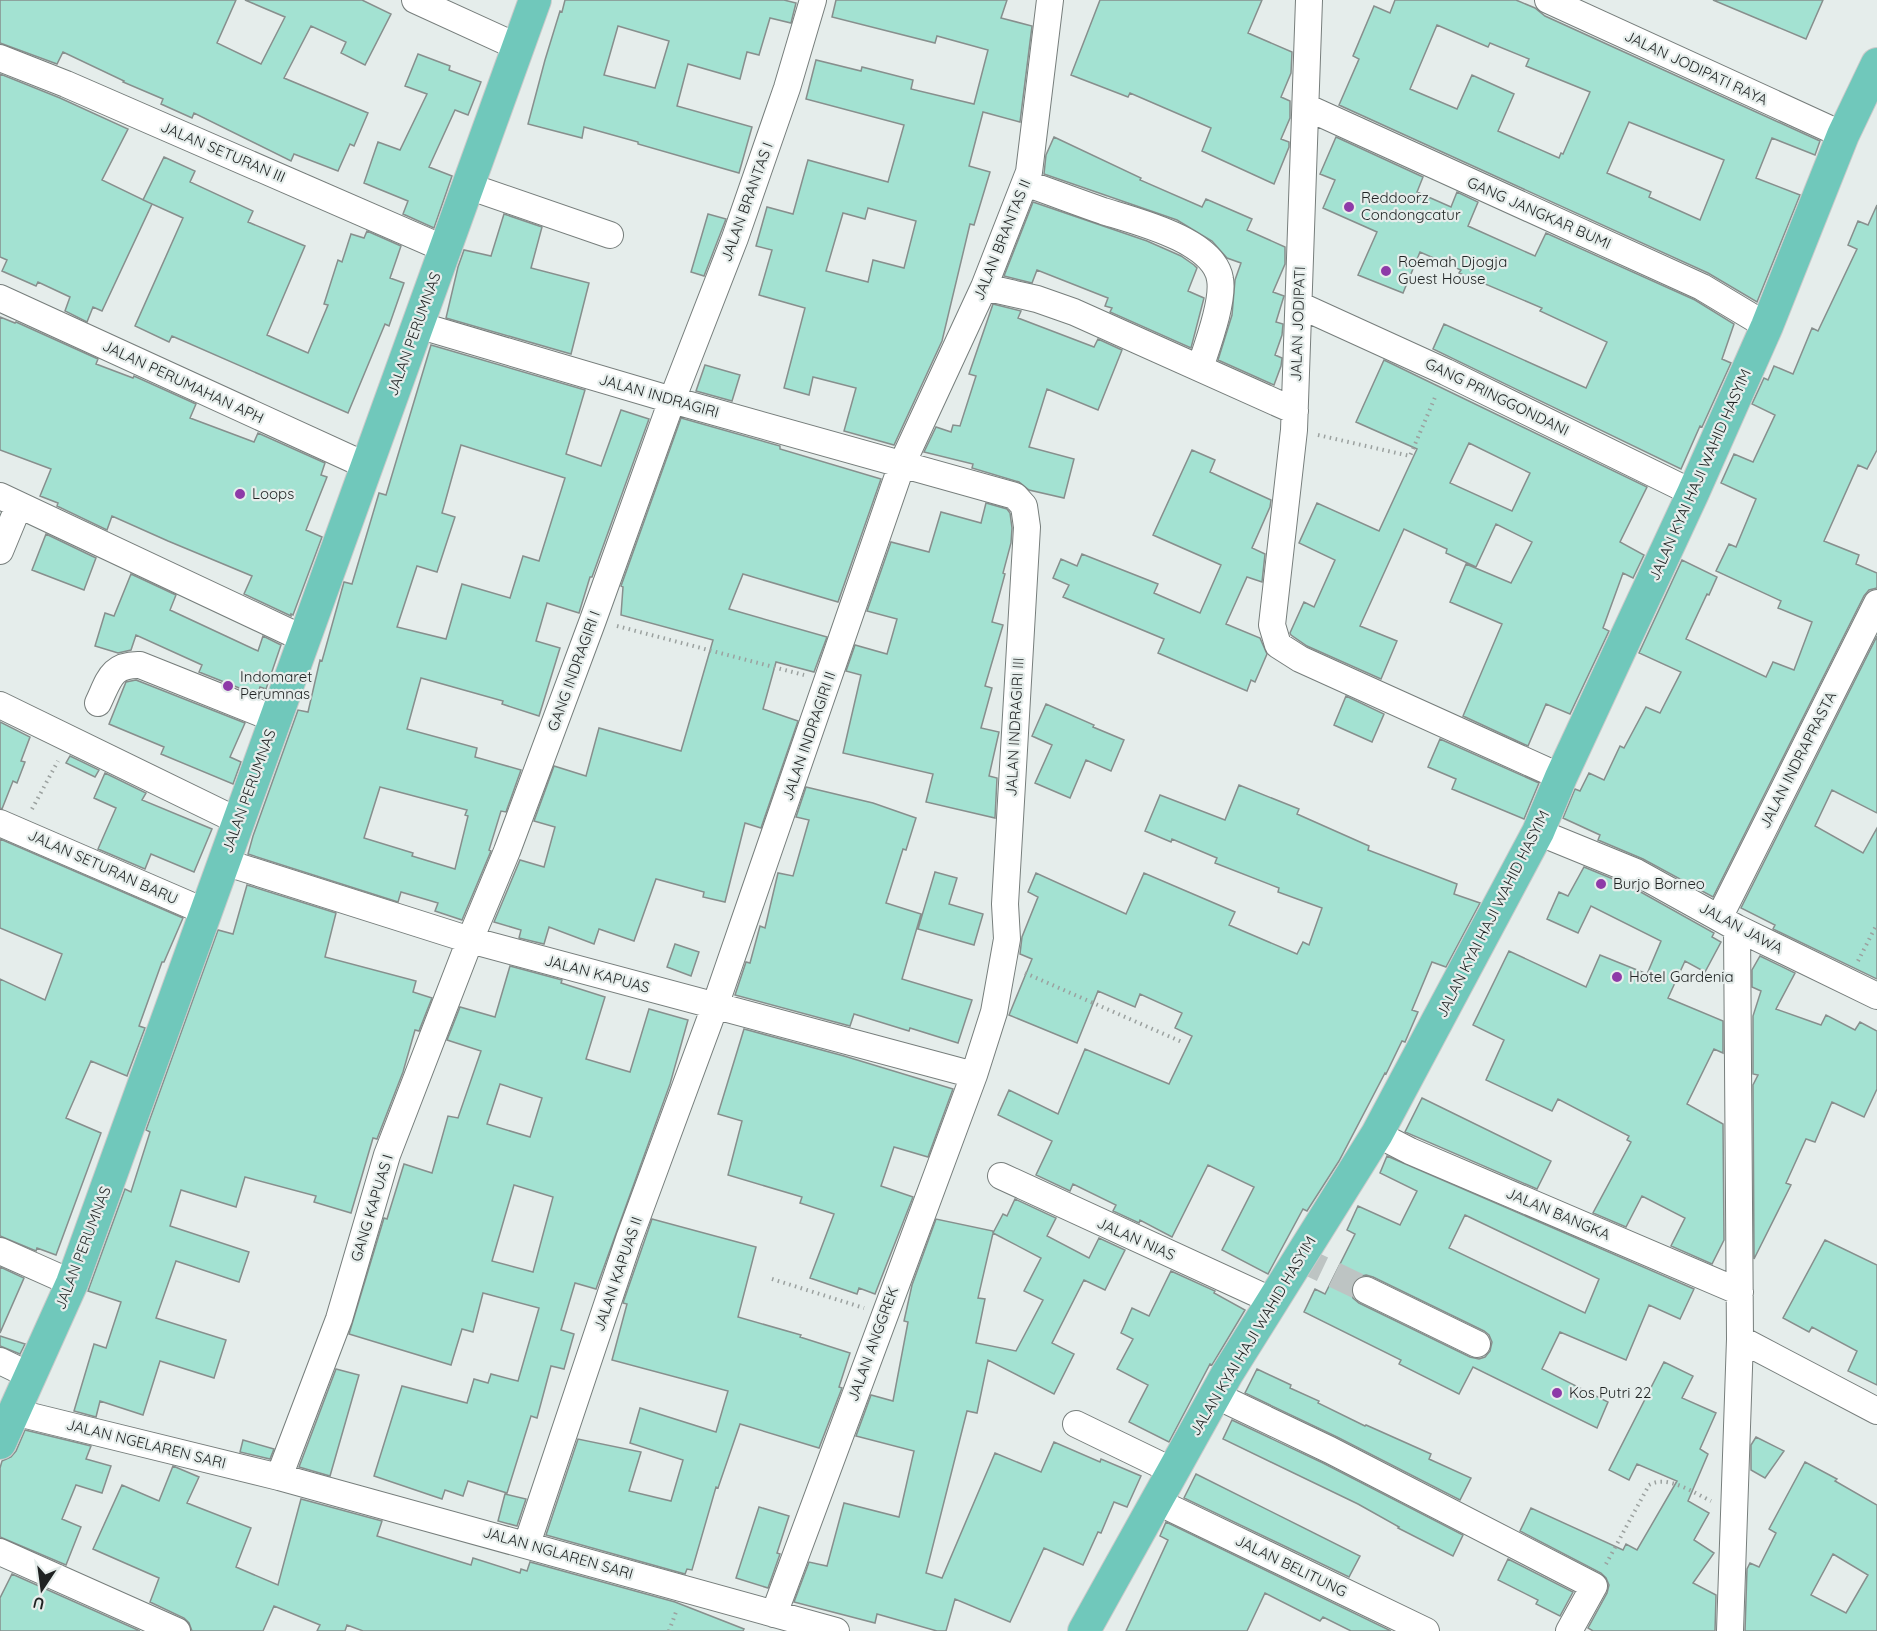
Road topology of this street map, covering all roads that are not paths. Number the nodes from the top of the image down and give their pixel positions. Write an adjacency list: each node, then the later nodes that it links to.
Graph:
1 (415, 0): 7 (street)
2 (535, 0): 7 (main road, JALAN PERUMNAS)
3 (813, 0): 22 (street, JALAN BRANTAS I)
4 (1050, 0): 12 (street, JALAN BRANTAS II)
5 (1309, 0): 10 (street, JALAN JODIPATI)
6 (1548, 0): 11 (street, JALAN JODIPATI RAYA)
7 (518, 47): 13 (main road, JALAN PERUMNAS)
8 (0, 58): 15 (street, JALAN SETURAN III)
9 (1874, 77): 11 (main road, JALAN KYAI HAJI WAHID HASYIM)
10 (1306, 107): 18 (street, JALAN JODIPATI); 19 (street, GANG JANGKAR BUMI)
11 (1843, 135): 19 (main road, JALAN KYAI HAJI WAHID HASYIM)
12 (1025, 183): 16 (street, JALAN BRANTAS II); 21 (street)
13 (468, 186): 14 (street); 15 (main road, JALAN PERUMNAS)
14 (610, 235)
15 (445, 249): 20 (main road, JALAN PERUMNAS)
16 (984, 287): 21 (street); 24 (street, JALAN BRANTAS II)
17 (0, 298): 25 (street, JALAN PERUMAHAN APH)
18 (1299, 305): 23 (street, JALAN JODIPATI); 26 (street, GANG PRINGGONDANI)
19 (1767, 326): 26 (main road, JALAN KYAI HAJI WAHID HASYIM)
20 (417, 327): 22 (street, JALAN INDRAGIRI); 25 (main road, JALAN PERUMNAS)
21 (1200, 369): 23 (street)
22 (672, 400): 24 (street, JALAN INDRAGIRI); 41 (street, GANG INDRAGIRI I)
23 (1294, 420): 34 (street, JALAN JODIPATI)
24 (902, 464): 43 (street, JALAN INDRAGIRI II); 44 (street, JALAN INDRAGIRI III)
25 (367, 466): 30 (main road, JALAN PERUMNAS)
26 (1693, 493): 34 (main road, JALAN KYAI HAJI WAHID HASYIM)
27 (10, 501): 28 (street); 30 (street)
28 (0, 551)
29 (1877, 603): 40 (street, JALAN INDRAPRASTA)
30 (304, 639): 33 (main road, JALAN PERUMNAS)
31 (98, 703): 33 (street)
32 (0, 705): 35 (street)
33 (275, 719): 35 (main road, JALAN PERUMNAS)
34 (1561, 777): 37 (main road, JALAN KYAI HAJI WAHID HASYIM)
35 (238, 822): 38 (main road, JALAN PERUMNAS)
36 (10, 827): 39 (street, JALAN SETURAN BARU)
37 (1538, 832): 40 (street, JALAN JAWA); 45 (main road, JALAN KYAI HAJI WAHID HASYIM)
38 (224, 862): 39 (main road, JALAN PERUMNAS); 41 (street, JALAN KAPUAS)
39 (206, 912): 48 (main road, JALAN PERUMNAS)
40 (1728, 923): 42 (street, JALAN JAWA); 50 (street)
41 (470, 940): 43 (street, JALAN KAPUAS); 62 (street, GANG KAPUAS I)
42 (1877, 996)
43 (715, 1006): 44 (street, JALAN KAPUAS); 64 (street, JALAN KAPUAS II)
44 (974, 1075): 66 (street, JALAN ANGGREK)
45 (1377, 1134): 50 (street, JALAN BANGKA); 51 (main road, JALAN KYAI HAJI WAHID HASYIM)
46 (1001, 1176): 51 (street, JALAN NIAS)
47 (0, 1251): 48 (street)
48 (72, 1283): 55 (main road, JALAN PERUMNAS)
49 (1366, 1290): 53 (street)
50 (1740, 1292): 52 (street)
51 (1273, 1301): 56 (main road, JALAN KYAI HAJI WAHID HASYIM)
52 (1740, 1339): 57 (street); 72 (street)
53 (1477, 1344)
54 (0, 1361): 55 (street)
55 (31, 1376): 58 (main road, JALAN PERUMNAS)
56 (1215, 1395): 61 (main road, JALAN KYAI HAJI WAHID HASYIM); 71 (street)
57 (1877, 1411)
58 (14, 1412): 60 (main road, JALAN PERUMNAS); 62 (street, JALAN NGELAREN SARI)
59 (1076, 1424): 61 (street)
60 (0, 1443)
61 (1173, 1470): 63 (main road, JALAN KYAI HAJI WAHID HASYIM)
62 (279, 1477): 64 (street, JALAN NGLAREN SARI)
63 (1156, 1501): 69 (main road, JALAN KYAI HAJI WAHID HASYIM); 70 (street, JALAN BELITUNG)
64 (528, 1544): 66 (street, JALAN NGLAREN SARI)
65 (0, 1552): 67 (street)
66 (774, 1614): 68 (street, JALAN NGLAREN SARI)
67 (177, 1631)
68 (836, 1631)
69 (1084, 1631)
70 (1426, 1631)
71 (1569, 1631)
72 (1730, 1631)

